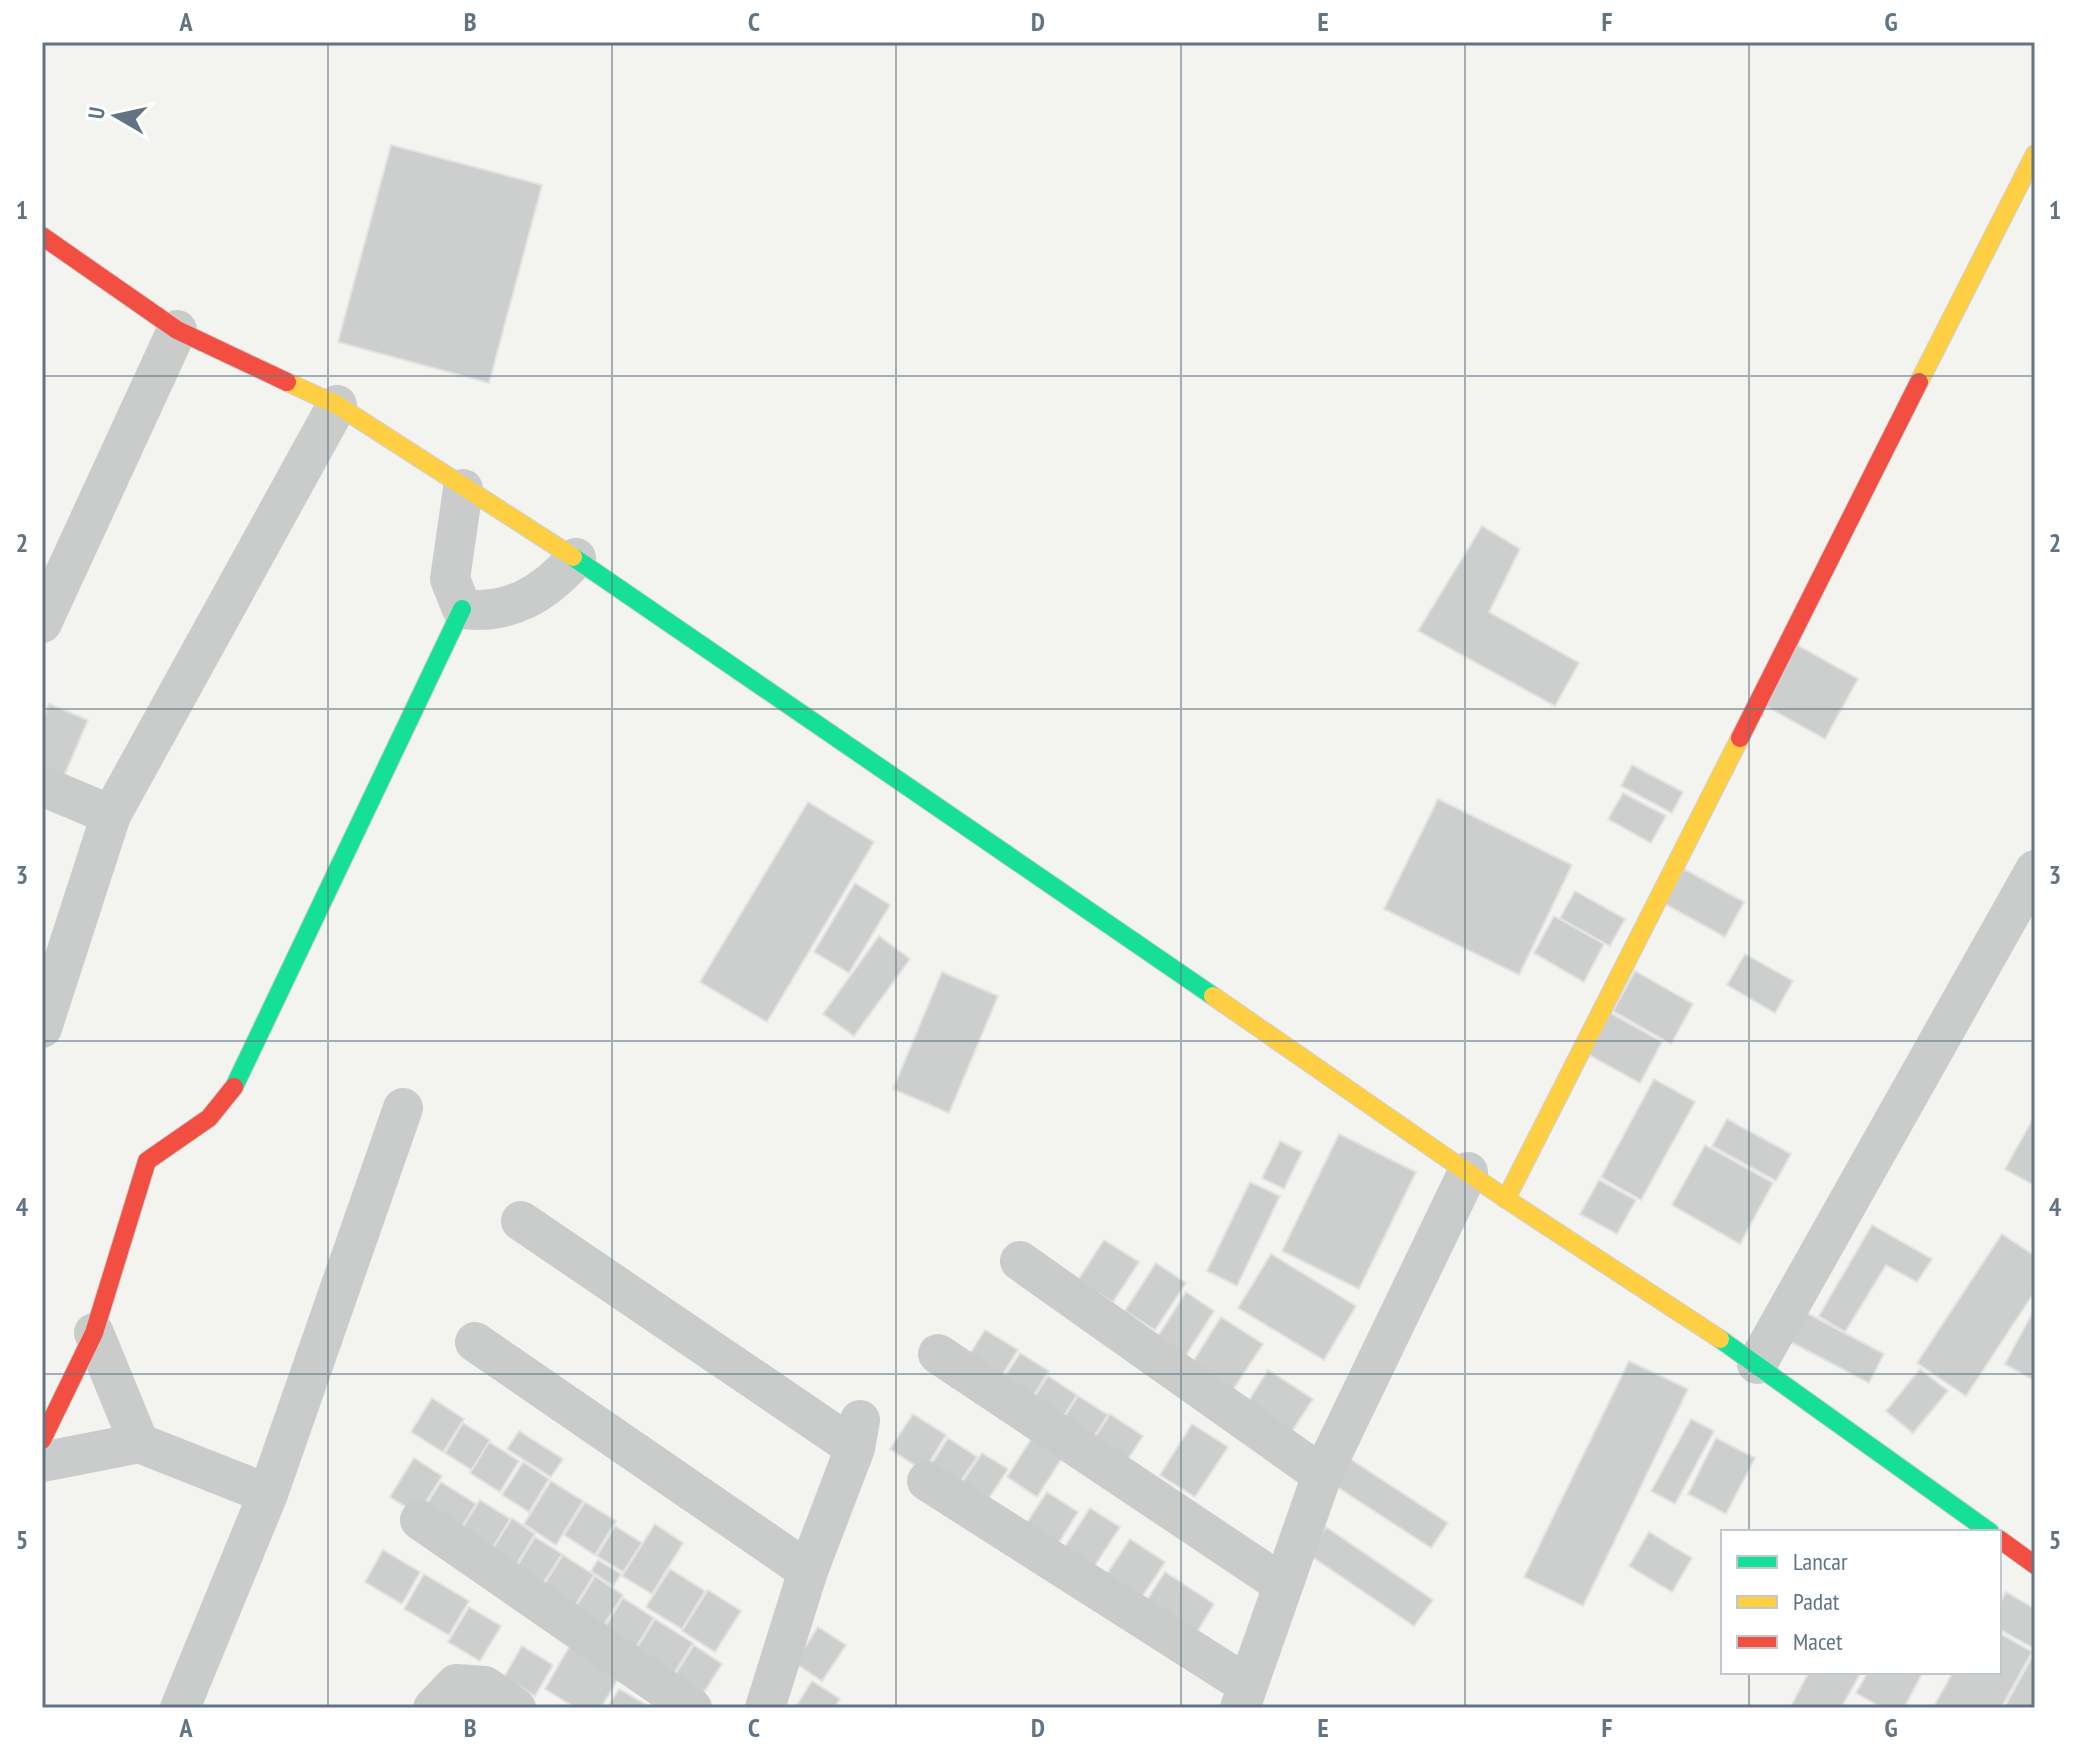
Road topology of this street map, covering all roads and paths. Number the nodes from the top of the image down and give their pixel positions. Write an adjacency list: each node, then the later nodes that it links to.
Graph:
1 (2035, 154): 15 (street)
2 (42, 236): 3 (street)
3 (177, 330): 4 (street); 8 (street)
4 (337, 405): 5 (street); 10 (street)
5 (463, 489): 6 (street); 7 (street)
6 (576, 558): 7 (street); 14 (street)
7 (462, 609): 18 (street)
8 (42, 623)
9 (42, 786): 10 (street)
10 (111, 815): 12 (street)
11 (2035, 870): 21 (street)
12 (42, 1028)
13 (403, 1108): 27 (street)
14 (1468, 1172): 15 (street); 25 (street)
15 (1506, 1199): 21 (street)
16 (521, 1221): 32 (street)
17 (1020, 1261): 25 (street)
18 (94, 1333): 22 (street); 23 (street)
19 (475, 1342): 32 (street)
20 (938, 1354): 33 (street)
21 (1757, 1364): 29 (street)
22 (42, 1440)
23 (139, 1443): 24 (street); 27 (street)
24 (42, 1462)
25 (1322, 1475): 33 (street)
26 (927, 1481): 34 (street)
27 (268, 1494): 35 (street)
28 (420, 1520): 38 (street)
29 (1987, 1530)
30 (2001, 1540): 31 (street)
31 (2035, 1565)
32 (808, 1571): 39 (street)
33 (1282, 1584): 34 (street)
34 (1244, 1697)
35 (180, 1708)
36 (433, 1708): 37 (street)
37 (516, 1708)
38 (692, 1708)
39 (765, 1708)

